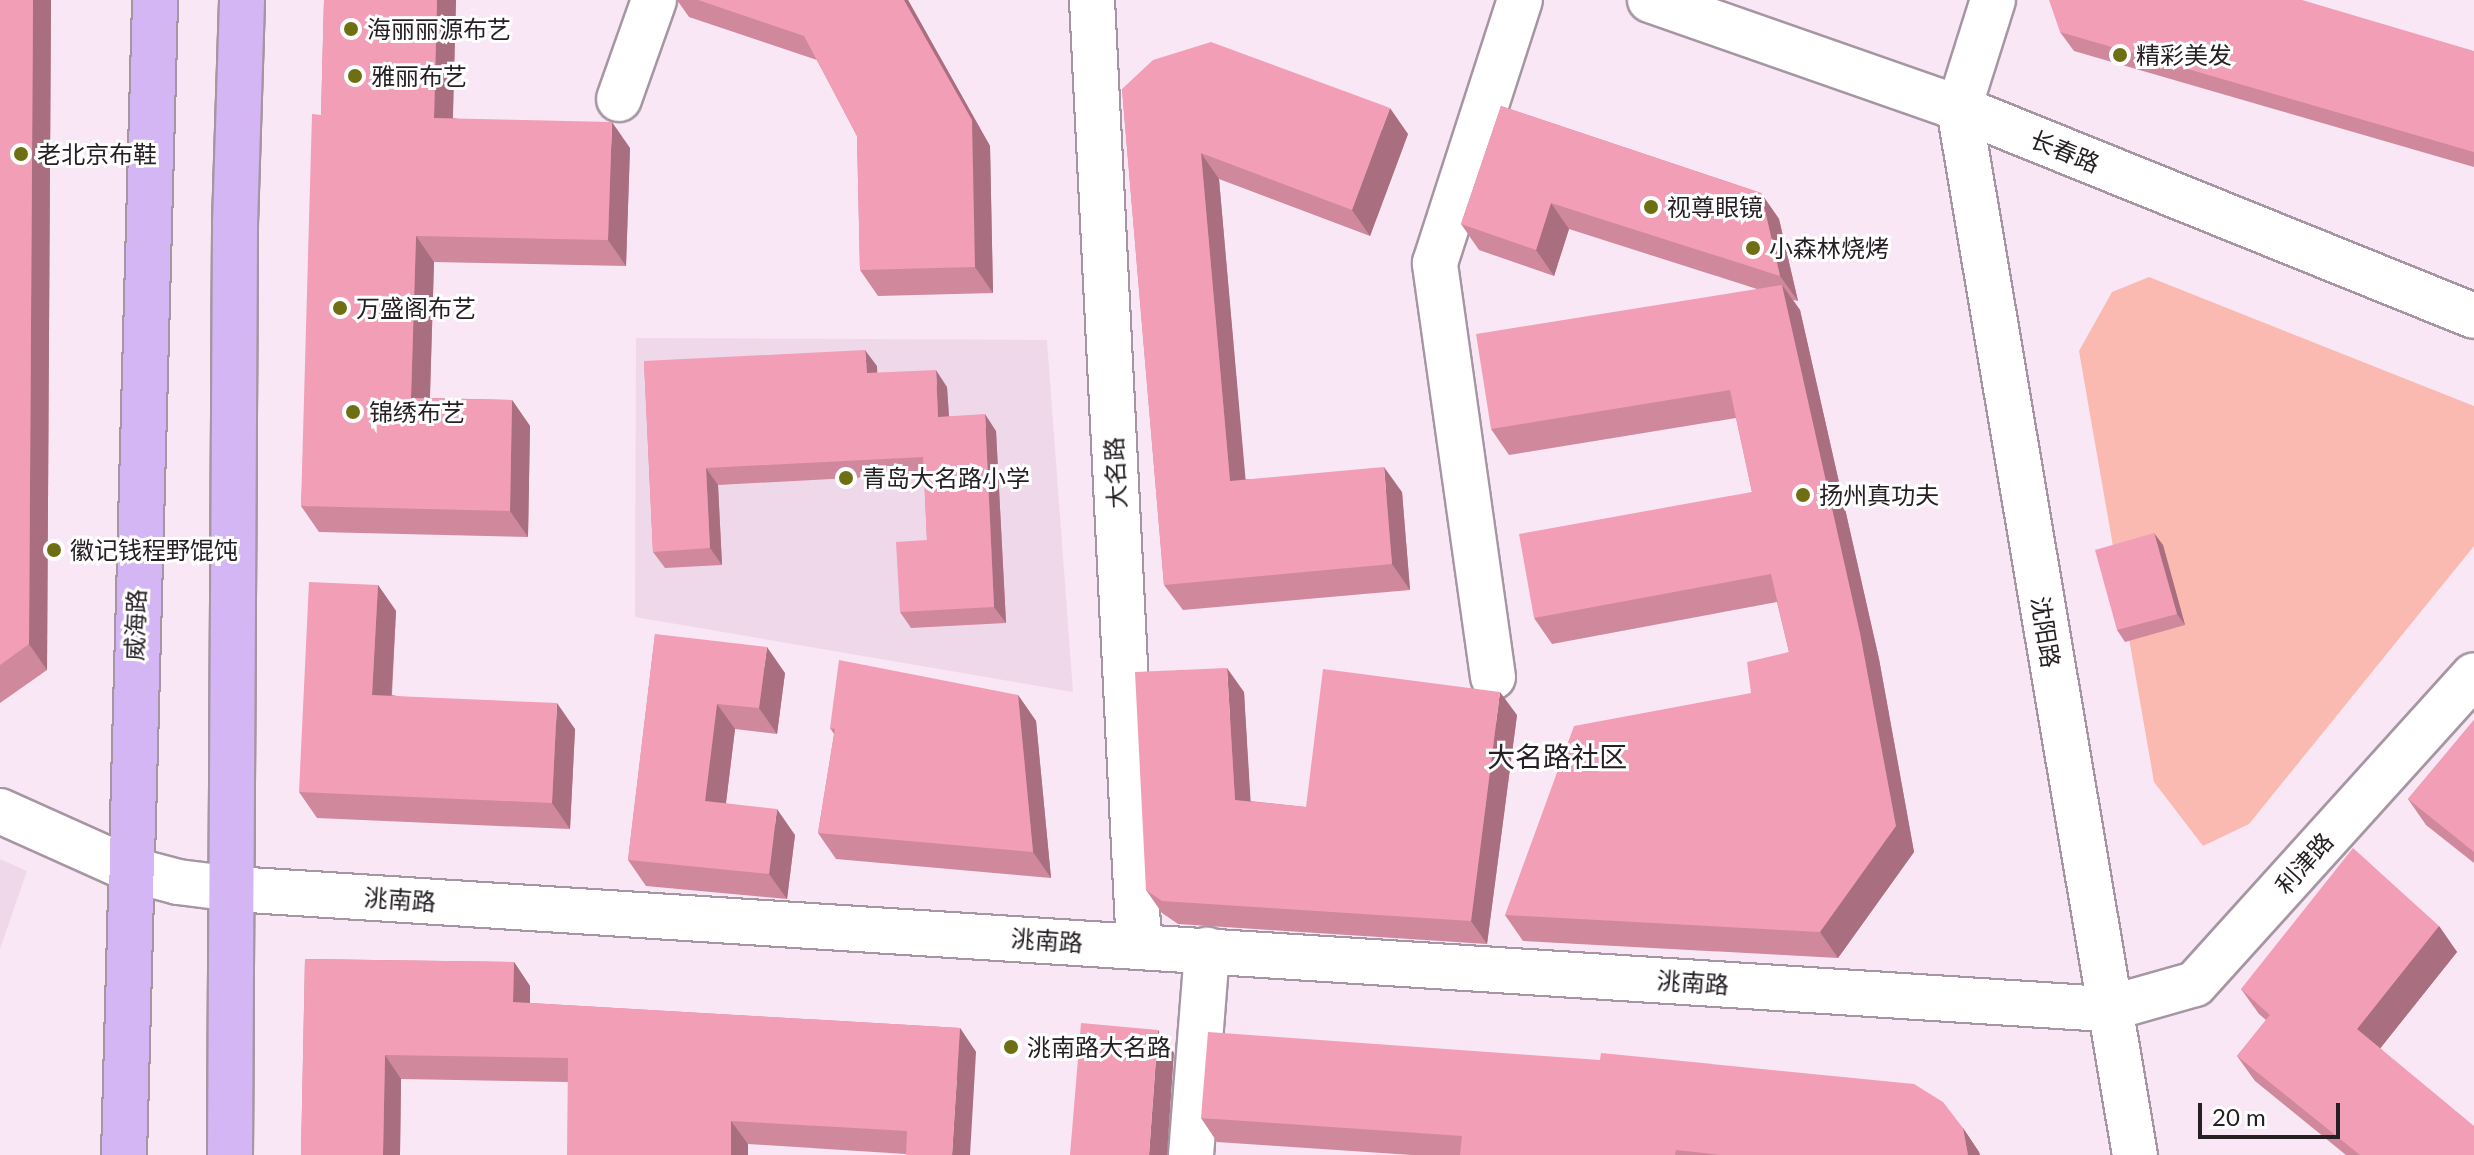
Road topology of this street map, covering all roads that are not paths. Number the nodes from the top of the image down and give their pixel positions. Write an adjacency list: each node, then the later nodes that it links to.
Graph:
1 (155, 0): 14 (main road, 威海路)
2 (242, 0): 15 (main road)
3 (654, 0): 8 (street)
4 (1092, 0): 16 (street, 大名路)
5 (1520, 0): 12 (street)
6 (1650, 0): 9 (street, 长春路)
7 (1993, 0): 9 (street)
8 (619, 99)
9 (1959, 108): 10 (street, 长春路); 18 (street, 沈阳路)
10 (2474, 316)
11 (2474, 675): 18 (street, 利津路)
12 (1493, 677)
13 (0, 811): 14 (street, 洮南路)
14 (129, 869): 15 (street, 洮南路); 19 (main road, 威海路)
15 (234, 889): 16 (street, 洮南路); 20 (main road)
16 (1139, 946): 17 (street, 洮南路)
17 (1207, 950): 18 (street, 洮南路); 21 (street)
18 (2107, 1009): 22 (street, 沈阳路)
19 (124, 1155)
20 (230, 1155)
21 (1191, 1155)
22 (2135, 1155)

